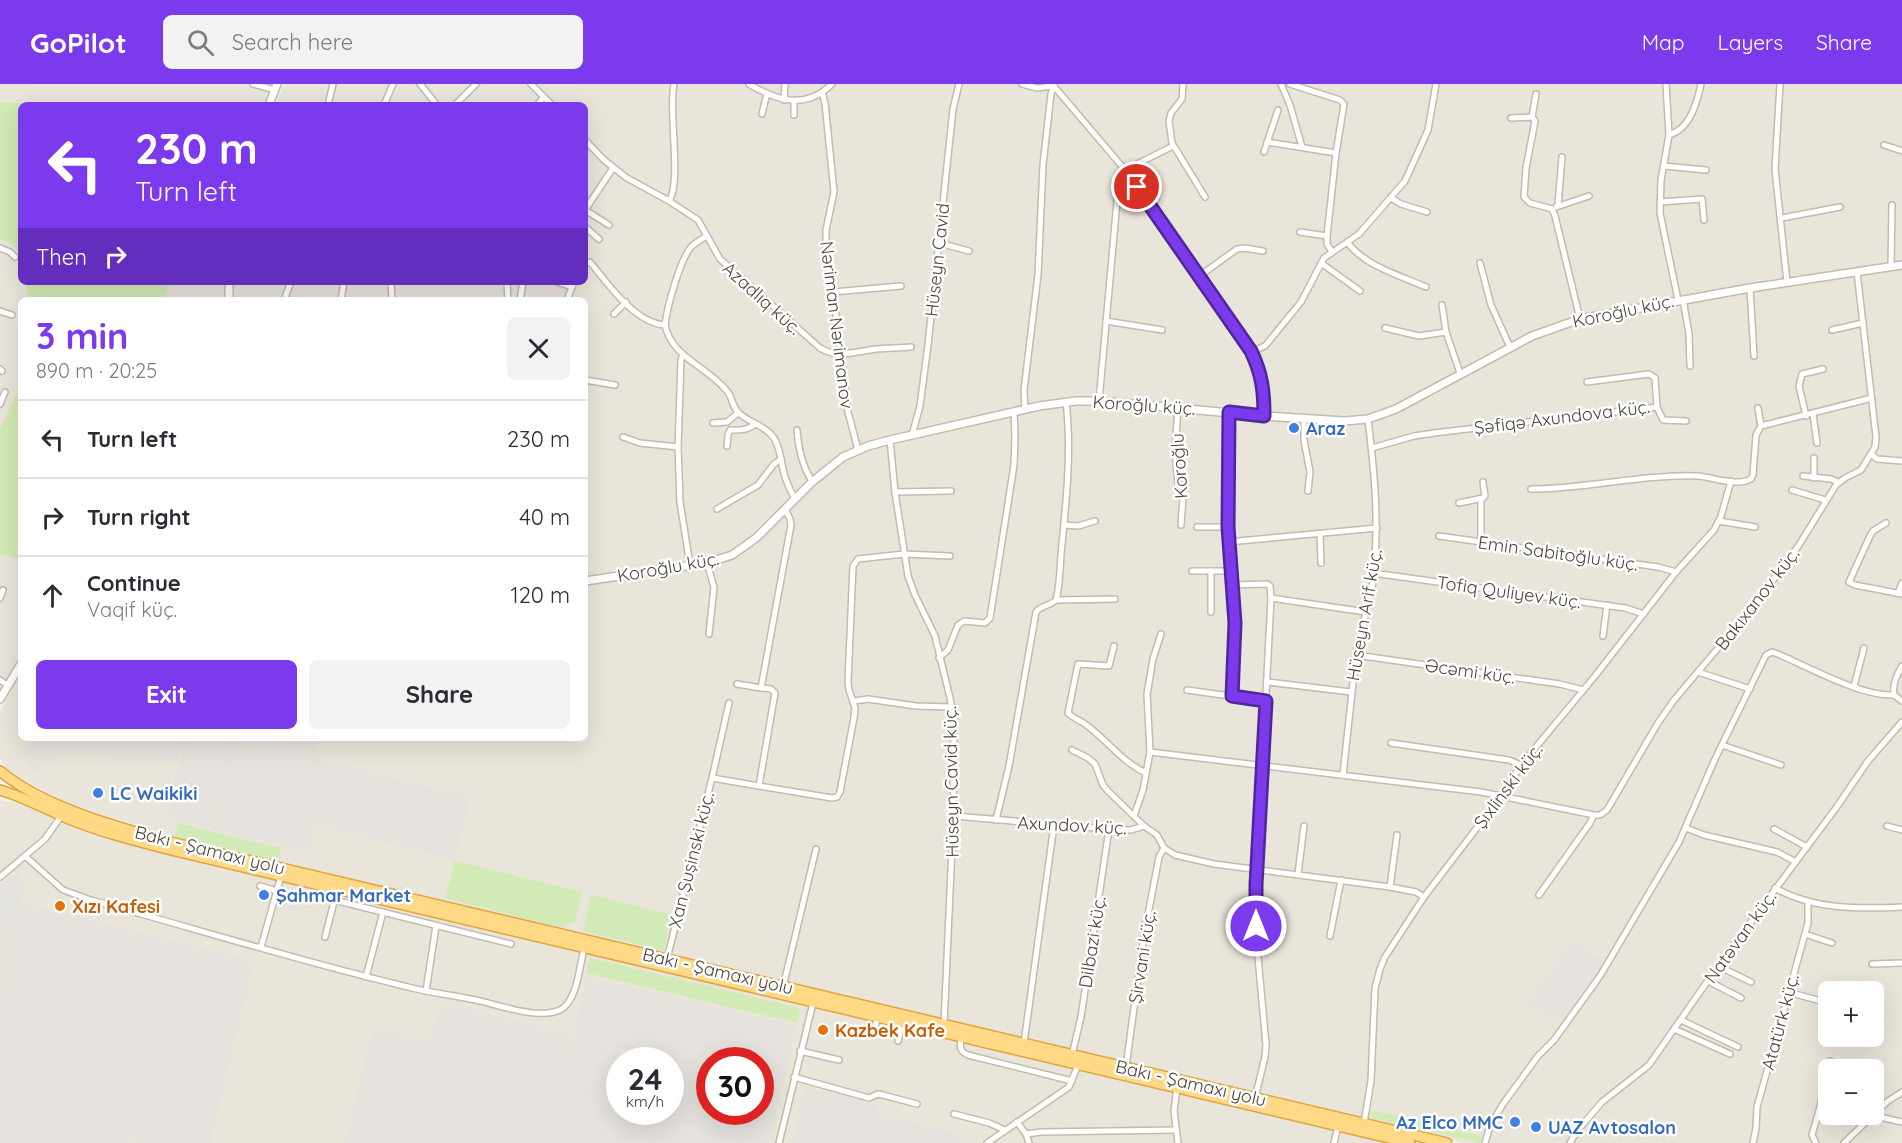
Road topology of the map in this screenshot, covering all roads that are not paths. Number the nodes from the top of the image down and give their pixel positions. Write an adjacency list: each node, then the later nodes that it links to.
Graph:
1 (253, 84): 21 (street)
2 (333, 84): 28 (street)
3 (393, 84): 29 (street)
4 (420, 84): 30 (street)
5 (476, 84): 31 (street)
6 (531, 84): 25 (street)
7 (674, 84): 57 (street)
8 (749, 84): 22 (street)
9 (785, 84): 26 (street)
10 (831, 84): 23 (street)
11 (959, 84): 73 (street, Hüseyn Cavid)
12 (1022, 84): 20 (street)
13 (1183, 84): 44 (street)
14 (1281, 84): 45 (street)
15 (1290, 84): 48 (street)
16 (1436, 84): 56 (street)
17 (1666, 84): 40 (street)
18 (1701, 84): 40 (street)
19 (1780, 84): 65 (street)
20 (1053, 85): 52 (street); 127 (street)
21 (276, 87): 27 (street)
22 (767, 93): 26 (street); 36 (street)
23 (822, 93): 34 (street); 92 (street, Nəriman Nərimanov)
24 (1536, 94): 38 (street)
25 (544, 97): 32 (street); 33 (street)
26 (784, 100): 34 (street)
27 (270, 102)
28 (329, 102)
29 (385, 102)
30 (435, 102)
31 (458, 102)
32 (540, 102)
33 (549, 102)
34 (794, 102): 37 (street)
35 (1278, 110): 41 (street)
36 (762, 114)
37 (794, 115)
38 (1532, 117): 39 (street); 61 (street)
39 (1511, 118)
40 (1669, 135): 50 (street)
41 (1267, 141): 45 (street); 47 (street)
42 (588, 143): 51 (street, Azadlıq küç.)
43 (1884, 145): 46 (street)
44 (1173, 146): 52 (street); 55 (street)
45 (1302, 147): 48 (street)
46 (1902, 151)
47 (1264, 152)
48 (1336, 153): 71 (street)
49 (1562, 157): 61 (street)
50 (1664, 166): 53 (street); 58 (street)
51 (613, 168): 57 (street, Azadlıq küç.); 60 (street)
52 (1125, 170): 86 (street); 100 (street)
53 (1706, 170)
54 (1589, 196): 61 (street)
55 (1205, 197)
56 (1391, 198): 64 (street); 74 (street)
57 (669, 201): 70 (street, Azadlıq küç.)
58 (1660, 202): 66 (street); 93 (street)
59 (1892, 205): 84 (street)
60 (588, 206)
61 (1555, 207): 99 (street)
62 (1840, 207): 65 (street)
63 (588, 212): 67 (street)
64 (1427, 212)
65 (1782, 218): 87 (street)
66 (1704, 220)
67 (609, 225)
68 (588, 230): 72 (street)
69 (1300, 232): 71 (street)
70 (707, 236): 102 (street); 110 (street, Azadlıq küç.)
71 (1327, 236): 78 (street)
72 (599, 239)
73 (939, 243): 76 (street); 141 (street, Hüseyn Cavid)
74 (1348, 243): 78 (street); 89 (street)
75 (0, 248): 79 (street)
76 (969, 251)
77 (1263, 251): 86 (street)
78 (1332, 252): 81 (street)
79 (15, 257)
80 (588, 262): 94 (street)
81 (1321, 263): 91 (street); 109 (street)
82 (1480, 263): 107 (street)
83 (1902, 265): 84 (street, Koroğlu küç.)
84 (1891, 266): 85 (street, Koroğlu küç.)
85 (1857, 272): 87 (street, Koroğlu küç.); 101 (street)
86 (1198, 276): 109 (street)
87 (1787, 282): 90 (street, Koroğlu küç.)
88 (901, 286): 92 (street)
89 (1426, 287)
90 (1750, 288): 93 (street, Koroğlu küç.); 112 (street)
91 (1359, 291)
92 (833, 292): 110 (street, Nəriman Nərimanov)
93 (1680, 300): 99 (street, Koroğlu küç.); 113 (street)
94 (626, 302): 97 (street); 102 (street)
95 (1442, 305): 106 (street)
96 (0, 311): 98 (street)
97 (614, 314)
98 (12, 315)
99 (1580, 319): 107 (street, Koroğlu küç.)
100 (1106, 321): 104 (street); 121 (street)
101 (1863, 323): 105 (street); 120 (street)
102 (665, 325): 111 (street)
103 (1385, 328): 106 (street)
104 (1162, 330)
105 (1832, 330)
106 (1446, 332): 115 (street)
107 (1510, 346): 115 (street, Koroğlu küç.)
108 (911, 347): 110 (street)
109 (1251, 351): 132 (street)
110 (840, 354): 148 (street, Nəriman Nərimanov)
111 (683, 355): 130 (street); 146 (street)
112 (1754, 356)
113 (1690, 366)
114 (1823, 369): 133 (street)
115 (1460, 373): 134 (street, Koroğlu küç.)
116 (588, 380): 118 (street)
117 (1587, 382): 125 (street, Şəfiqə Axundova küç.)
118 (615, 385)
119 (5, 392): 123 (street)
120 (1872, 398): 131 (street); 149 (street)
121 (1099, 401): 122 (street, Koroğlu küç.); 124 (street, Koroğlu küç.)
122 (1066, 402): 127 (street, Koroğlu küç.); 173 (street)
123 (0, 404)
124 (1179, 407): 129 (street, Koroğlu küç.); 174 (street, Koroğlu)
125 (1657, 407): 136 (street); 147 (street, Şəfiqə Axundova küç.)
126 (1758, 408): 139 (street)
127 (1024, 410): 128 (street, Koroğlu küç.)
128 (1014, 412): 141 (street, Koroğlu küç.); 212 (street)
129 (1229, 412): 132 (street, Koroğlu küç.); 176 (street)
130 (738, 414): 137 (street); 138 (street)
131 (1813, 414): 133 (street); 144 (street)
132 (1264, 416): 135 (street, Koroğlu küç.)
133 (1806, 416): 139 (street)
134 (1368, 419): 135 (street, Koroğlu küç.); 147 (street, Hüseyn Arif küç.)
135 (1304, 420): 162 (street)
136 (1686, 421)
137 (713, 423)
138 (755, 424): 145 (street); 151 (street)
139 (1761, 426): 155 (street)
140 (797, 430): 156 (street)
141 (912, 435): 143 (street, Koroğlu küç.)
142 (623, 437): 146 (street)
143 (890, 440): 148 (street, Koroğlu küç.); 163 (street, Hüseyn Cavid küç.)
144 (1817, 443)
145 (727, 446)
146 (678, 447): 187 (street)
147 (1372, 448): 178 (street, Hüseyn Arif küç.)
148 (858, 450): 156 (street, Koroğlu küç.)
149 (1871, 454): 152 (street); 158 (street, Bakıxanov küç.)
150 (1814, 458): 154 (street)
151 (781, 459): 164 (street); 168 (street)
152 (1902, 461)
153 (1803, 476): 154 (street)
154 (1814, 478): 158 (street)
155 (1731, 481): 159 (street); 170 (street, Şıxlinski küç.)
156 (812, 482): 164 (street, Koroğlu küç.)
157 (1483, 482): 165 (street)
158 (1838, 482): 166 (street, Bakıxanov küç.)
159 (1531, 489)
160 (1792, 490): 166 (street)
161 (951, 491): 163 (street)
162 (1308, 491)
163 (895, 492): 183 (street, Hüseyn Cavid küç.)
164 (795, 499): 169 (street, Koroğlu küç.)
165 (1482, 499): 167 (street); 182 (street)
166 (1826, 500): 215 (street, Bakıxanov küç.)
167 (1459, 503)
168 (717, 509)
169 (785, 509): 185 (street, Koroğlu küç.); 221 (street)
170 (1719, 520): 177 (street); 191 (street, Şıxlinski küç.)
171 (1095, 521): 173 (street)
172 (1886, 523): 197 (street)
173 (1064, 525): 201 (street)
174 (1181, 525)
175 (1197, 527): 176 (street)
176 (1228, 527): 181 (street)
177 (1755, 527)
178 (1377, 528): 179 (street); 192 (street, Hüseyn Arif küç.)
179 (1320, 534): 181 (street); 186 (street)
180 (1439, 536): 182 (street, Emin Sabitoğlu küç.)
181 (1228, 542): 189 (street)
182 (1481, 542): 191 (street, Emin Sabitoğlu küç.)
183 (904, 554): 184 (street); 212 (street, Hüseyn Cavid küç.); 229 (street)
184 (950, 556)
185 (707, 563): 187 (street, Koroğlu küç.); 206 (street)
186 (1321, 563)
187 (690, 566): 193 (street, Koroğlu küç.)
188 (1192, 571): 190 (street)
189 (1230, 571): 190 (street); 195 (street)
190 (1211, 572): 203 (street)
191 (1676, 572): 205 (street, Şıxlinski küç.)
192 (1373, 573): 202 (street, Tofiq Quliyev küç.); 204 (street, Hüseyn Arif küç.)
193 (588, 580)
194 (1902, 583): 197 (street)
195 (1231, 585): 199 (street); 227 (street)
196 (3, 590): 198 (street)
197 (1900, 593)
198 (0, 598)
199 (1271, 598): 204 (street); 217 (street)
200 (1115, 599): 201 (street)
201 (1056, 600): 253 (street)
202 (1606, 606): 205 (street, Tofiq Quliyev küç.); 208 (street)
203 (1211, 612)
204 (1366, 612): 211 (street, Hüseyn Arif küç.)
205 (1644, 614): 223 (street, Şıxlinski küç.)
206 (709, 634)
207 (1161, 634): 238 (street)
208 (1603, 636)
209 (1114, 646): 243 (street)
210 (1864, 648): 220 (street)
211 (1356, 655): 223 (street, Əcəmi küç.); 225 (street, Hüseyn Arif küç.)
212 (939, 658): 233 (street, Hüseyn Cavid küç.)
213 (1902, 666): 226 (street)
214 (18, 669): 219 (street)
215 (1698, 672): 224 (street); 249 (street, Bakıxanov küç.)
216 (0, 680): 219 (street)
217 (1267, 682): 225 (street); 230 (street)
218 (737, 684): 221 (street)
219 (8, 685): 228 (street)
220 (1854, 686): 224 (street); 226 (street)
221 (761, 688): 246 (street)
222 (1187, 690): 227 (street)
223 (1583, 690): 240 (street, Şıxlinski küç.)
224 (1750, 690): 236 (street)
225 (1351, 692): 244 (street, Hüseyn Arif küç.)
226 (1894, 695): 231 (street)
227 (1232, 696): 230 (street)
228 (0, 699)
229 (854, 701): 233 (street); 246 (street, Xan Şuşinski küç.)
230 (1266, 701): 239 (street)
231 (1902, 701)
232 (729, 703): 245 (street)
233 (952, 707): 251 (street, Hüseyn Cavid küç.)
234 (1902, 722): 263 (street, Natəvan küç.)
235 (1391, 742): 240 (street)
236 (1722, 745): 241 (street); 258 (street)
237 (1072, 750): 252 (street)
238 (1150, 752): 239 (street); 243 (street)
239 (1262, 765): 244 (street); 268 (street)
240 (1521, 765): 248 (street, Şıxlinski küç.)
241 (1781, 765)
242 (0, 771): 292 (highway, Bakı - Şamaxı yolu)
243 (1146, 773): 252 (street)
244 (1343, 775): 248 (street)
245 (712, 778): 246 (street, Xan Şuşinski küç.); 292 (street, Xan Şuşinski küç.)
246 (759, 786)
247 (0, 790): 250 (highway, Bakı - Şamaxı yolu)
248 (1502, 795): 249 (street); 279 (street, Şıxlinski küç.)
249 (1594, 814): 278 (street, Bakıxanov küç.)
250 (62, 815): 266 (street); 270 (highway, Bakı - Şamaxı yolu)
251 (954, 816): 253 (street, Axundov küç.); 308 (street, Hüseyn Cavid küç.)
252 (1134, 816): 255 (street)
253 (996, 820): 254 (street, Axundov küç.)
254 (1054, 825): 259 (street, Axundov küç.); 313 (street)
255 (1144, 825): 259 (street, Axundov küç.); 264 (street, Axundov küç.)
256 (1304, 826): 269 (street)
257 (1887, 826): 261 (street)
258 (1686, 828): 267 (street); 346 (street)
259 (1109, 829): 316 (street, Dilbazi küç.)
260 (1774, 829): 263 (street)
261 (1902, 830)
262 (1396, 835): 274 (street)
263 (1807, 847): 267 (street, Natəvan küç.)
264 (1164, 848): 268 (street, Axundov küç.); 320 (street, Şirvani küç.)
265 (816, 849): 299 (street)
266 (25, 856): 271 (street); 290 (street)
267 (1796, 862): 275 (street, Natəvan küç.)
268 (1257, 869): 269 (street, Axundov küç.); 325 (street)
269 (1298, 874): 272 (street, Axundov küç.)
270 (281, 876): 276 (highway, Bakı - Şamaxı yolu); 277 (street)
271 (0, 877)
272 (1341, 880): 274 (street, Axundov küç.); 286 (street)
273 (260, 886): 277 (street)
274 (1390, 887): 279 (street, Axundov küç.)
275 (1775, 888): 281 (street); 295 (street, Natəvan küç.)
276 (336, 890): 280 (street); 291 (highway, Bakı - Şamaxı yolu)
277 (277, 891): 290 (street)
278 (1539, 895)
279 (1424, 897): 333 (street, Şıxlinski küç.)
280 (334, 900): 283 (street); 287 (street)
281 (1808, 901): 282 (street); 285 (street, Atatürk küç.)
282 (1902, 907)
283 (383, 912): 284 (street); 296 (street)
284 (436, 926): 289 (street); 300 (street)
285 (1805, 934): 288 (street); 301 (street, Atatürk küç.)
286 (1330, 936)
287 (325, 937)
288 (1832, 943)
289 (511, 944)
290 (261, 947): 296 (street)
291 (584, 948): 300 (street); 304 (highway, Bakı - Şamaxı yolu)
292 (667, 959): 299 (highway, Bakı - Şamaxı yolu)
293 (1902, 963): 294 (street)
294 (1872, 964)
295 (1718, 966): 297 (street, Natəvan küç.); 298 (street)
296 (366, 977): 300 (street)
297 (1708, 981): 302 (street); 306 (street, Natəvan küç.)
298 (1751, 982)
299 (783, 987): 308 (highway, Bakı - Şamaxı yolu)
300 (426, 991)
301 (1788, 992): 303 (street); 348 (street, Atatürk küç.)
302 (1741, 998)
303 (1818, 1000)
304 (813, 1003): 305 (highway, Bakı - Şamaxı yolu); 315 (street)
305 (877, 1018): 307 (highway, Bakı - Şamaxı yolu); 310 (street)
306 (1681, 1020): 309 (street, Natəvan küç.); 314 (street)
307 (902, 1024): 311 (highway, Bakı - Şamaxı yolu); 312 (street)
308 (944, 1024): 313 (highway, Bakı - Şamaxı yolu)
309 (1674, 1029): 317 (street); 347 (street, Natəvan küç.)
310 (874, 1034)
311 (962, 1038): 319 (highway, Bakı - Şamaxı yolu); 322 (street)
312 (898, 1041)
313 (1024, 1043): 316 (highway, Bakı - Şamaxı yolu)
314 (1738, 1047)
315 (801, 1051): 318 (street); 321 (street)
316 (1072, 1054): 320 (highway, Bakı - Şamaxı yolu)
317 (1730, 1054)
318 (839, 1060)
319 (1078, 1065): 322 (street); 323 (highway, Bakı - Şamaxı yolu)
320 (1126, 1067): 325 (highway, Bakı - Şamaxı yolu)
321 (794, 1077): 326 (street); 339 (street)
322 (1072, 1081): 331 (street)
323 (1177, 1088): 335 (highway, Bakı - Şamaxı yolu); 337 (street)
324 (1902, 1092): 327 (street)
325 (1255, 1098): 333 (highway, Bakı - Şamaxı yolu)
326 (917, 1104)
327 (1884, 1107)
328 (954, 1114): 336 (street)
329 (1818, 1114): 349 (street)
330 (1884, 1118): 332 (street)
331 (1017, 1122): 336 (street); 338 (street)
332 (1902, 1122)
333 (1364, 1123): 345 (highway, Bakı - Şamaxı yolu)
334 (1863, 1125): 350 (street)
335 (1338, 1126): 343 (street); 344 (highway, Bakı - Şamaxı yolu)
336 (1005, 1130): 340 (street)
337 (1176, 1130): 338 (street); 342 (street)
338 (1026, 1134): 341 (street)
339 (779, 1143)
340 (987, 1143)
341 (1029, 1143)
342 (1178, 1143)
343 (1334, 1143)
344 (1410, 1143)
345 (1447, 1143)
346 (1485, 1143)
347 (1570, 1143)
348 (1752, 1143)
349 (1816, 1143)
350 (1844, 1143)

